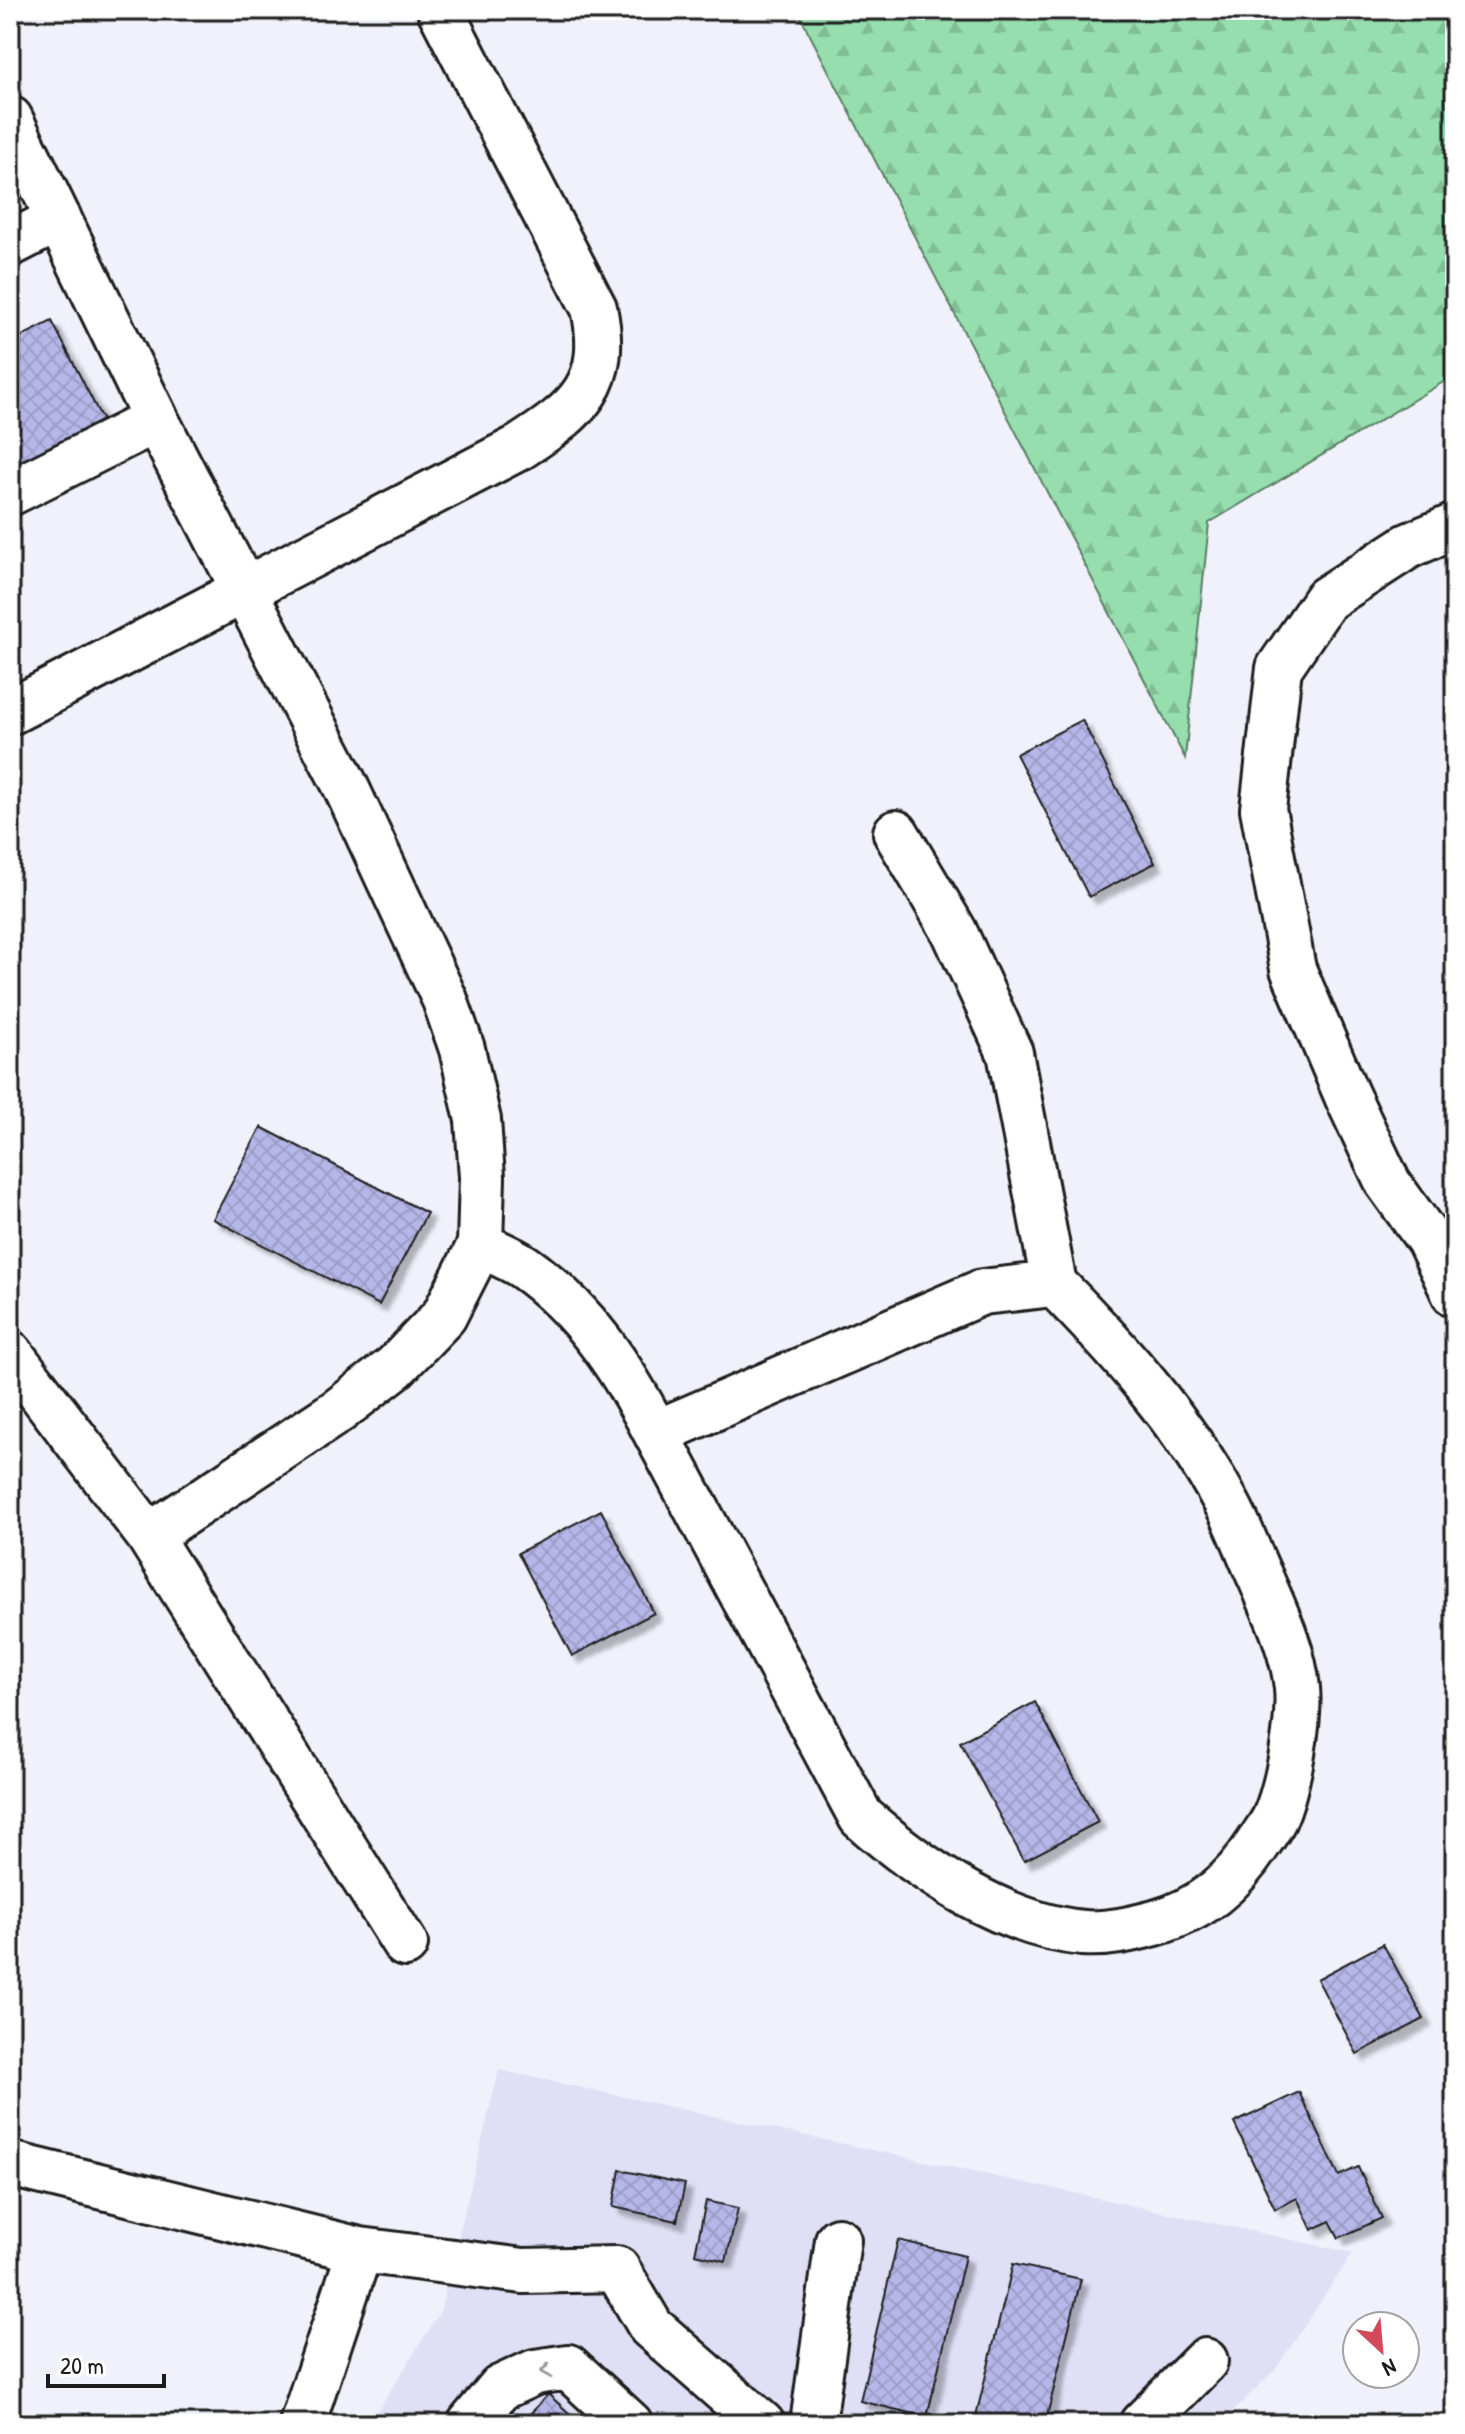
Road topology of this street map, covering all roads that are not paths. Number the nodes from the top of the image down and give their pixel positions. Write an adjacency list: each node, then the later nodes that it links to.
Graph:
1 (440, 10): 8 (street)
2 (10, 119): 3 (street)
3 (59, 219): 4 (street); 5 (street)
4 (10, 244)
5 (156, 420): 6 (street); 8 (street)
6 (10, 493)
7 (1455, 526): 12 (street)
8 (244, 589): 9 (street); 11 (street)
9 (10, 712)
10 (896, 833): 13 (street)
11 (480, 1245): 16 (street); 17 (street)
12 (1442, 1245): 14 (street)
13 (1054, 1284): 16 (street); 16 (street)
14 (1455, 1295)
15 (10, 1353): 17 (street)
16 (656, 1433)
17 (149, 1536): 18 (street)
18 (405, 1944)
19 (10, 2164): 21 (street)
20 (838, 2240): 27 (street)
21 (360, 2250): 23 (street); 26 (street)
22 (1205, 2361): 28 (street)
23 (302, 2424)
24 (470, 2424): 25 (street, one-way to 24)
25 (630, 2424)
26 (762, 2424)
27 (813, 2424)
28 (1142, 2424)

